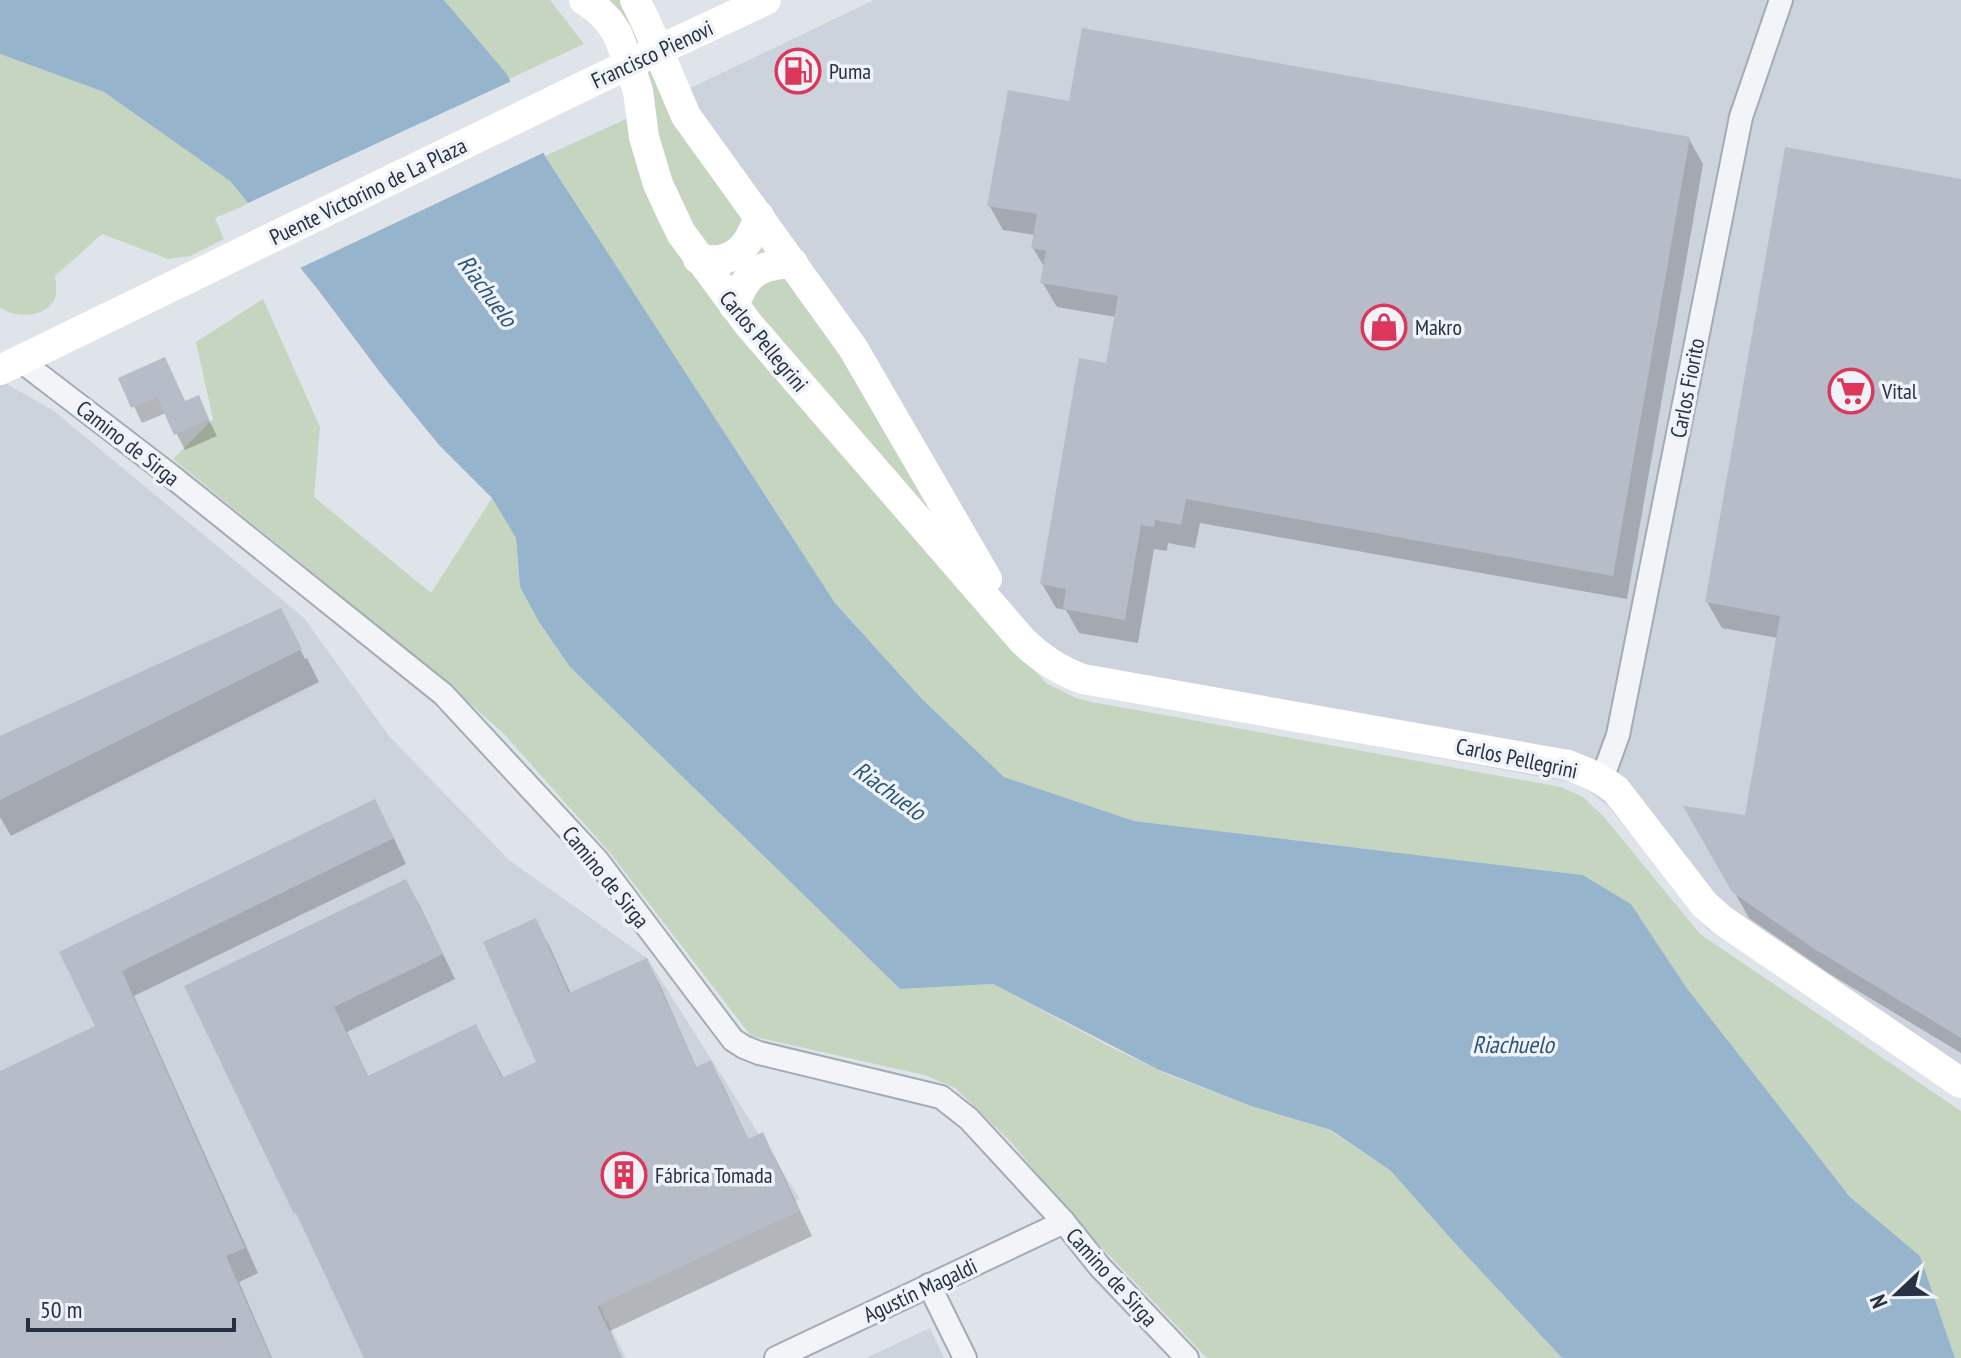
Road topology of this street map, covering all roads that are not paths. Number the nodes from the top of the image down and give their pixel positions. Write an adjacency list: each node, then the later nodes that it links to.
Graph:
1 (584, 0): 6 (street, Carlos Pellegrini)
2 (635, 0): 5 (street, Carlos Pellegrini)
3 (766, 0): 5 (street, Francisco Pienovi)
4 (1781, 0): 14 (street, Carlos Fiorito)
5 (658, 51): 6 (street, Francisco Pienovi); 8 (street, Carlos Pellegrini)
6 (629, 64): 7 (street, Francisco Pienovi); 9 (street, Carlos Pellegrini)
7 (538, 109): 12 (street, Puente Victorino de La Plaza)
8 (759, 216): 9 (street); 10 (street, Carlos Pellegrini)
9 (698, 259): 11 (street, Carlos Pellegrini)
10 (793, 263): 11 (street); 13 (street, Carlos Pellegrini)
11 (734, 306): 13 (street, Carlos Pellegrini)
12 (10, 366): 16 (street, Camino de Sirga)
13 (1022, 640): 14 (street, Carlos Pellegrini)
14 (1602, 779): 15 (street, Carlos Pellegrini)
15 (1961, 1083)
16 (1064, 1222): 17 (street, Agustín Magaldi); 20 (street, Camino de Sirga)
17 (929, 1285): 18 (street, Agustín Magaldi); 19 (street)
18 (776, 1358)
19 (965, 1358)
20 (1187, 1358)

